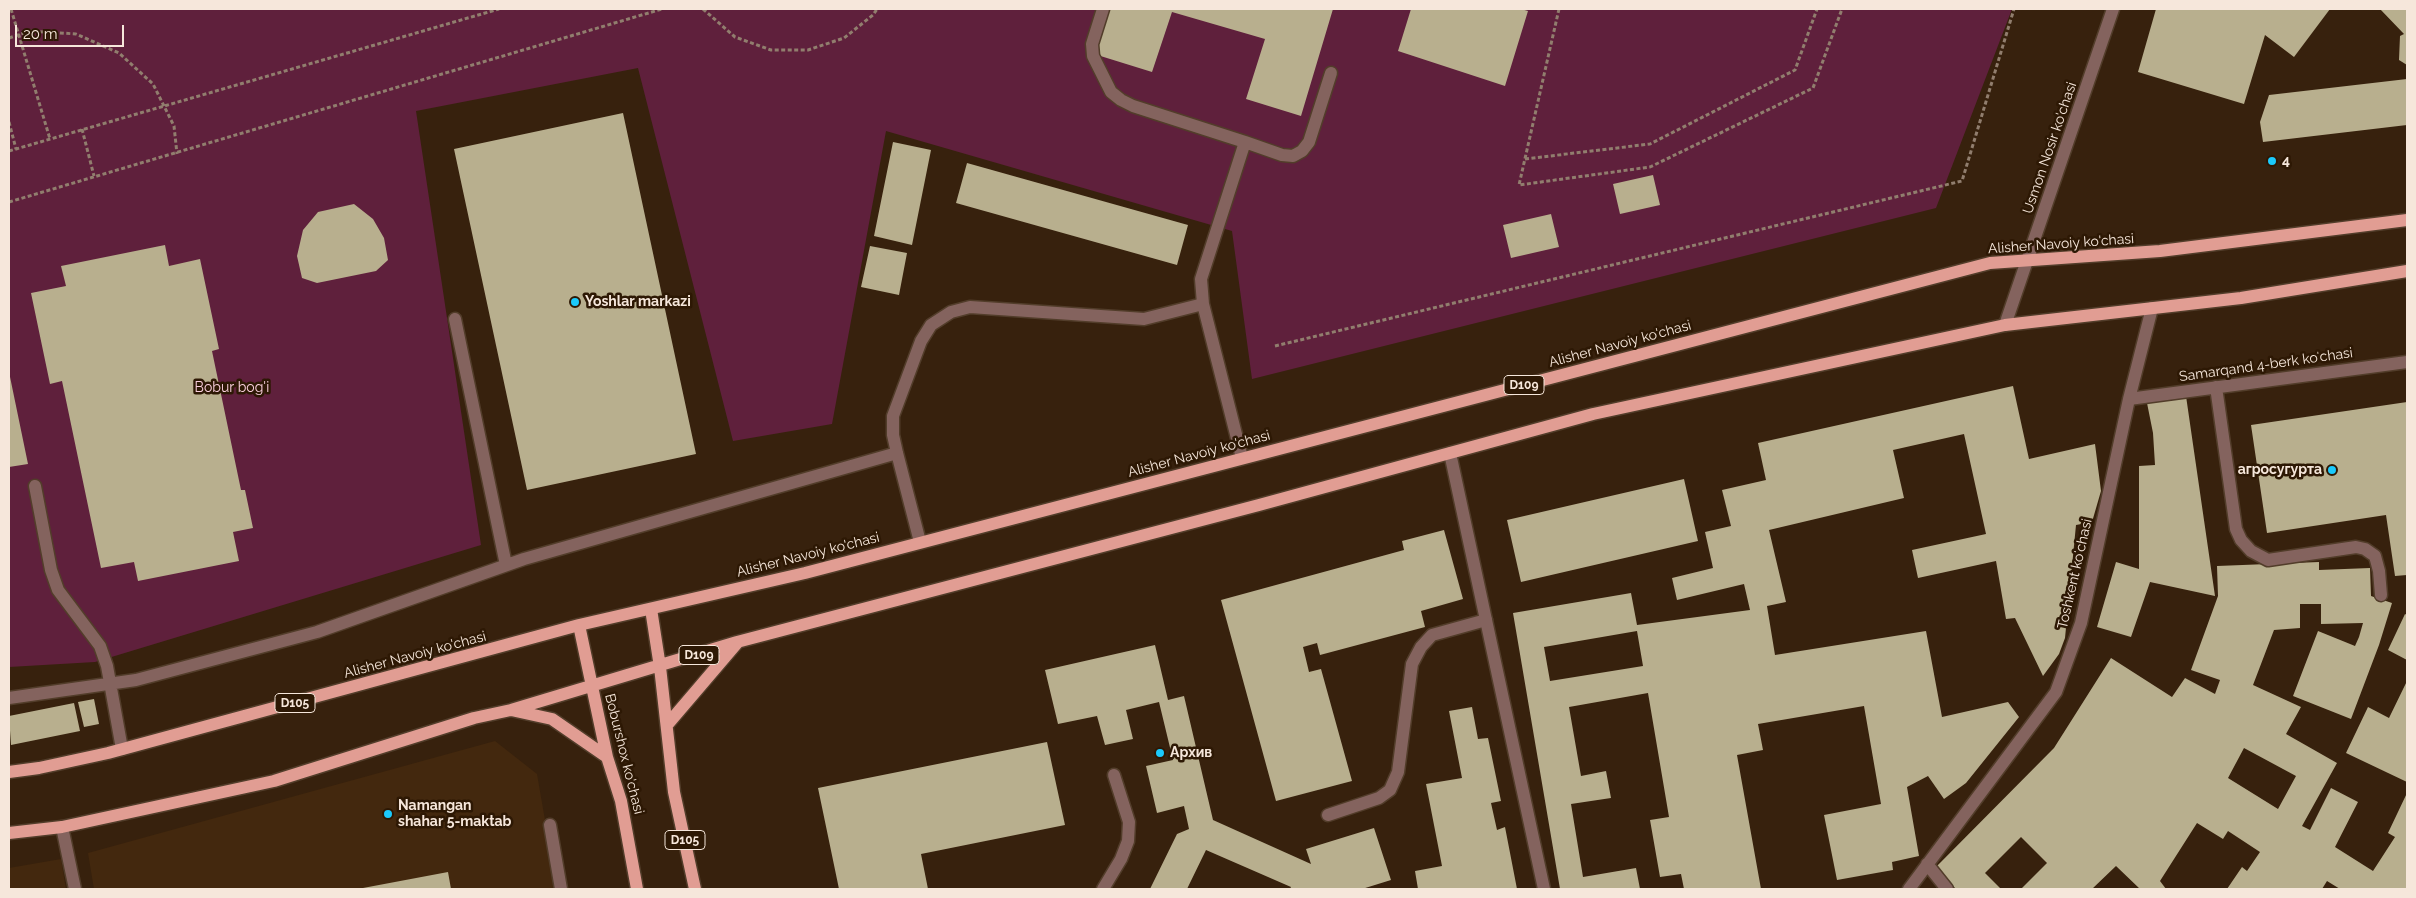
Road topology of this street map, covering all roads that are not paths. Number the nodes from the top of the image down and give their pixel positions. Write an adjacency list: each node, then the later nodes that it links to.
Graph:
1 (1102, 9): 4 (street)
2 (2113, 9): 6 (street, Usmon Nosir ko'chasi)
3 (1331, 73): 4 (street)
4 (1245, 142): 8 (street)
5 (2407, 220): 6 (main road, Alisher Navoiy ko'chasi / D109)
6 (2029, 260): 11 (street, Usmon Nosir ko'chasi); 17 (main road, Alisher Navoiy ko'chasi / D109)
7 (2407, 271): 9 (main road, D109)
8 (1204, 304): 15 (street); 17 (street)
9 (2152, 308): 11 (main road, D109); 14 (street, Toshkent koʻchasi)
10 (456, 318): 20 (street)
11 (2005, 326): 16 (main road, D109)
12 (2407, 362): 13 (street, Samarqand 4-berk koʻchasi)
13 (2216, 387): 14 (street, Samarqand 4-berk koʻchasi); 21 (street)
14 (2129, 399): 40 (street, Toshkent koʻchasi)
15 (897, 453): 19 (street); 20 (street)
16 (1450, 453): 23 (street); 25 (main road, D109)
17 (1242, 458): 19 (main road, Alisher Navoiy ko'chasi / D109)
18 (35, 486): 27 (street)
19 (920, 542): 22 (main road, Alisher Navoiy ko'chasi / D109)
20 (506, 565): 27 (street)
21 (2381, 595)
22 (651, 609): 24 (main road, Alisher Navoiy ko'chasi / D105); 26 (main road, D105)
23 (1486, 620): 36 (street); 46 (street)
24 (579, 626): 28 (main road, Boburshox ko'chasi); 32 (main road, Alisher Navoiy ko'chasi / D105)
25 (737, 642): 26 (main road, D109); 31 (main road)
26 (660, 667): 28 (main road); 31 (main road, D105)
27 (110, 684): 29 (street); 32 (street)
28 (592, 684): 30 (main road); 33 (main road, Boburshox ko'chasi)
29 (9, 698)
30 (511, 710): 33 (main road); 38 (main road)
31 (667, 725): 44 (main road, D105)
32 (122, 749): 34 (main road, Alisher Navoiy ko'chasi / D105)
33 (606, 757): 43 (main road, Boburshox ko'chasi)
34 (9, 772)
35 (1114, 775): 45 (street)
36 (1328, 815)
37 (550, 825): 42 (street)
38 (62, 827): 39 (main road); 41 (street)
39 (9, 832)
40 (1927, 864): 47 (street, Toshkent koʻchasi); 48 (street)
41 (75, 889)
42 (562, 889)
43 (637, 889)
44 (695, 889)
45 (1103, 889)
46 (1544, 889)
47 (1909, 889)
48 (1947, 889)

